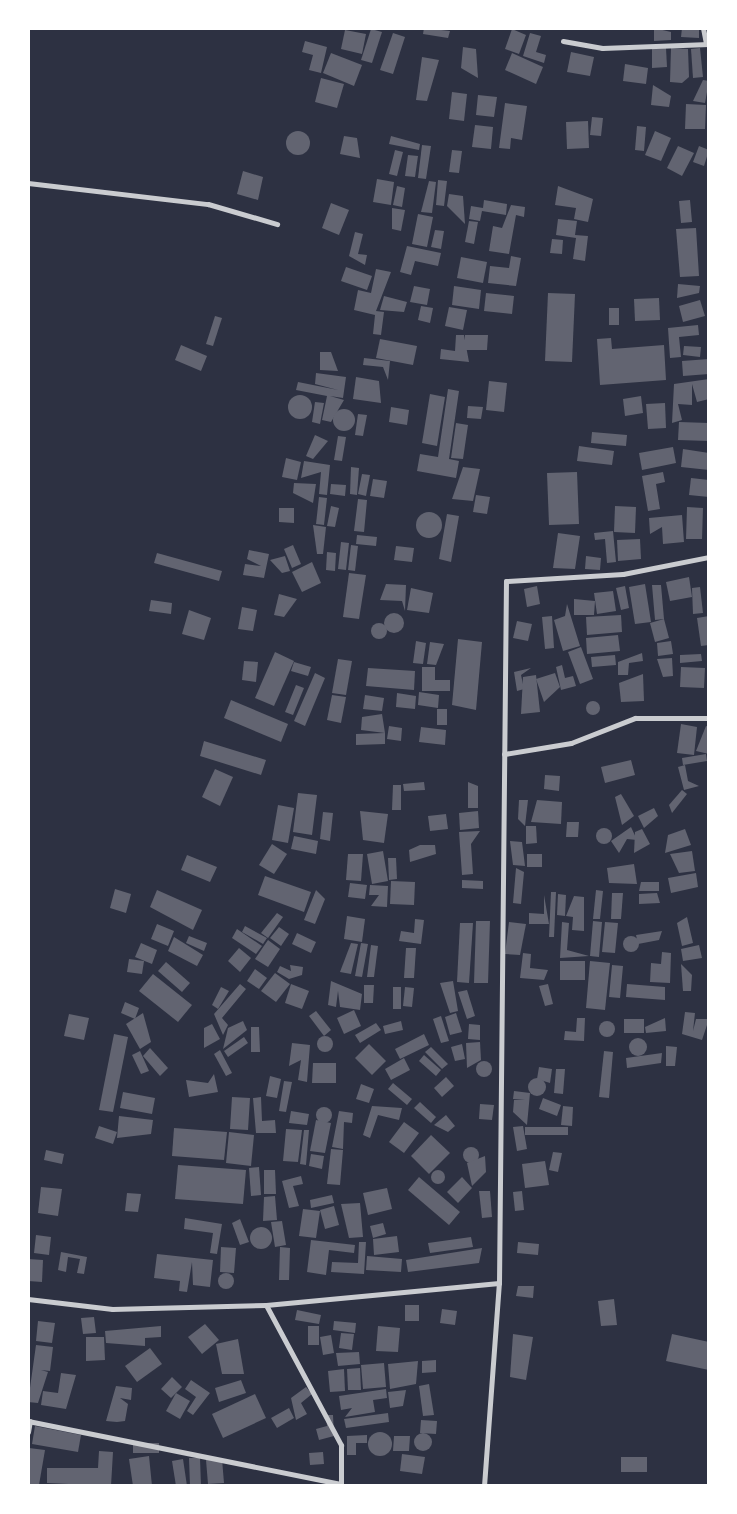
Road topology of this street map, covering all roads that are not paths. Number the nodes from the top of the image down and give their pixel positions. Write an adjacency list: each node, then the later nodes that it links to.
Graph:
1 (703, 28): 3 (street)
2 (563, 41): 3 (street)
3 (707, 44)
4 (28, 183): 5 (street)
5 (277, 224)
6 (709, 557): 8 (street)
7 (709, 718): 8 (street)
8 (504, 754): 9 (street)
9 (499, 1283): 11 (street); 15 (street)
10 (28, 1299): 11 (street)
11 (266, 1305): 14 (street)
12 (29, 1421): 13 (street); 14 (street)
13 (28, 1432)
14 (341, 1485)
15 (484, 1486)

